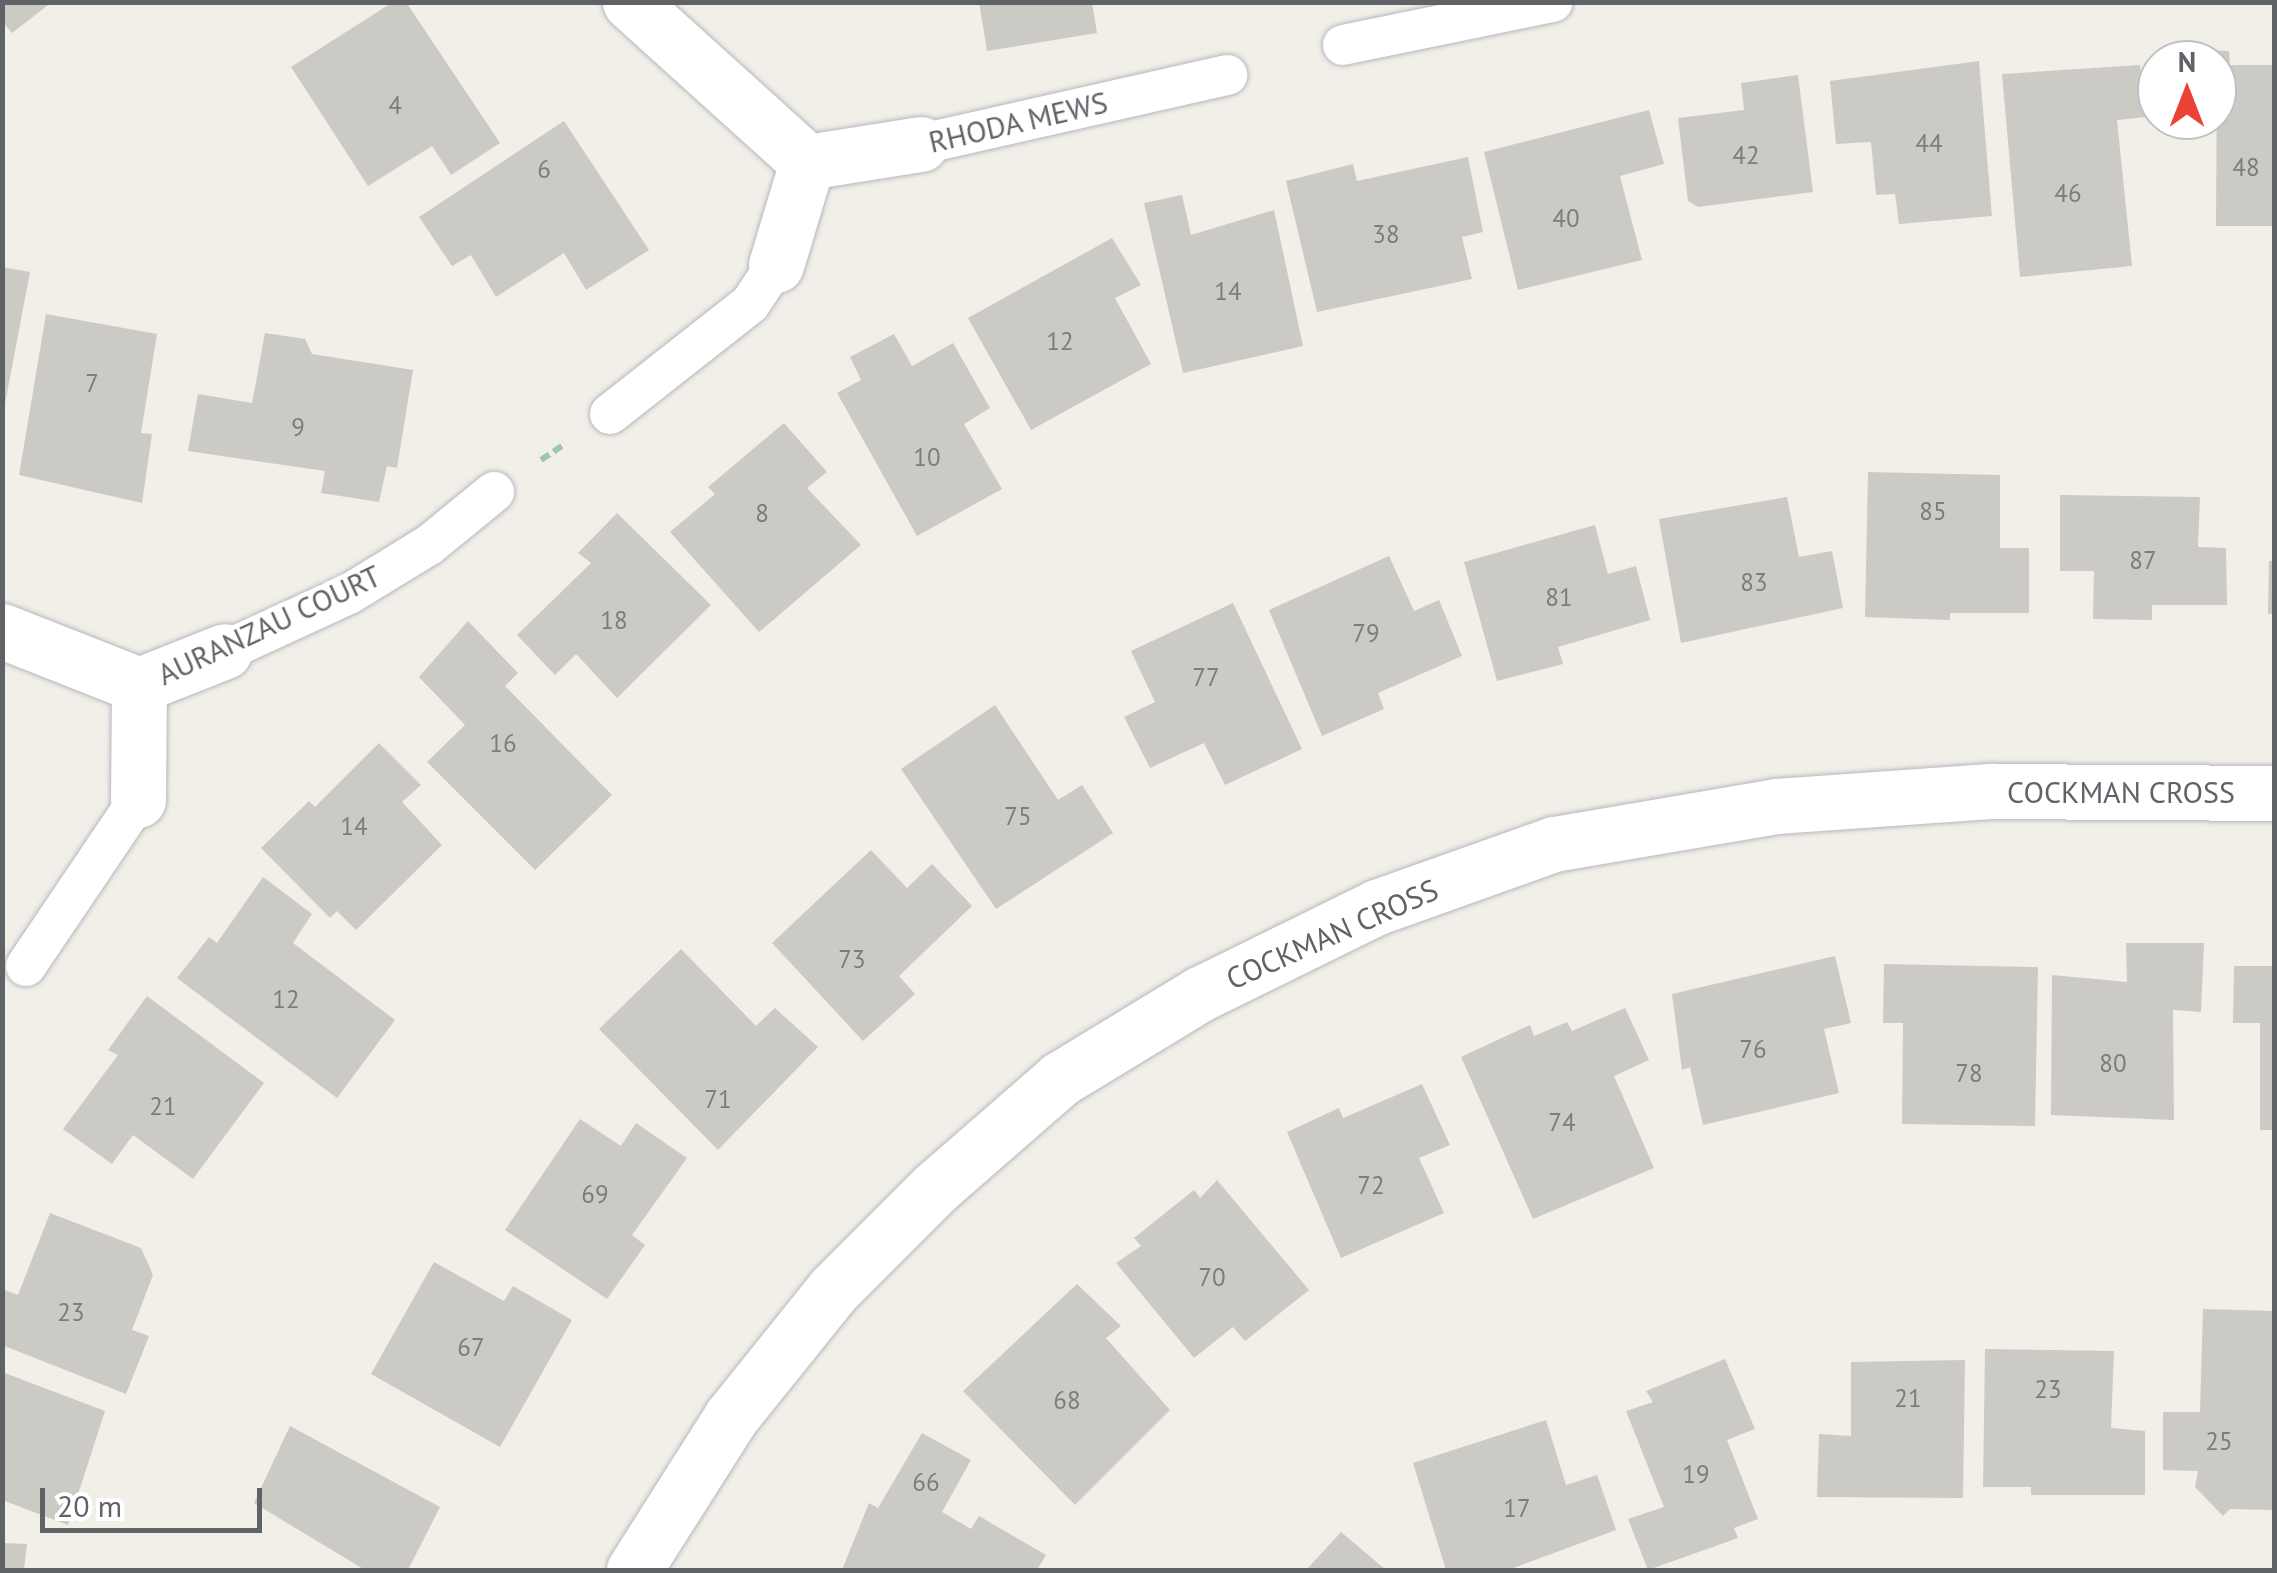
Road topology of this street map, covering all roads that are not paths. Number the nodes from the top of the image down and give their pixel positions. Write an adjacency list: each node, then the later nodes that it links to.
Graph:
1 (630, 2): 6 (street)
2 (1553, 2): 3 (lane)
3 (1344, 44)
4 (1227, 75): 5 (lane, RHODA MEWS)
5 (921, 144): 6 (street, RHODA MEWS)
6 (807, 162): 7 (street)
7 (776, 265): 8 (lane)
8 (610, 414)
9 (494, 492): 11 (lane, AURANZAU COURT)
10 (2, 631): 12 (street, AURANZAU COURT)
11 (225, 651): 12 (street, AURANZAU COURT)
12 (140, 685): 14 (street, AURANZAU COURT)
13 (2274, 794): 16 (street, COCKMAN CROSS)
14 (138, 800): 15 (lane, AURANZAU COURT)
15 (26, 966)
16 (634, 1570)

